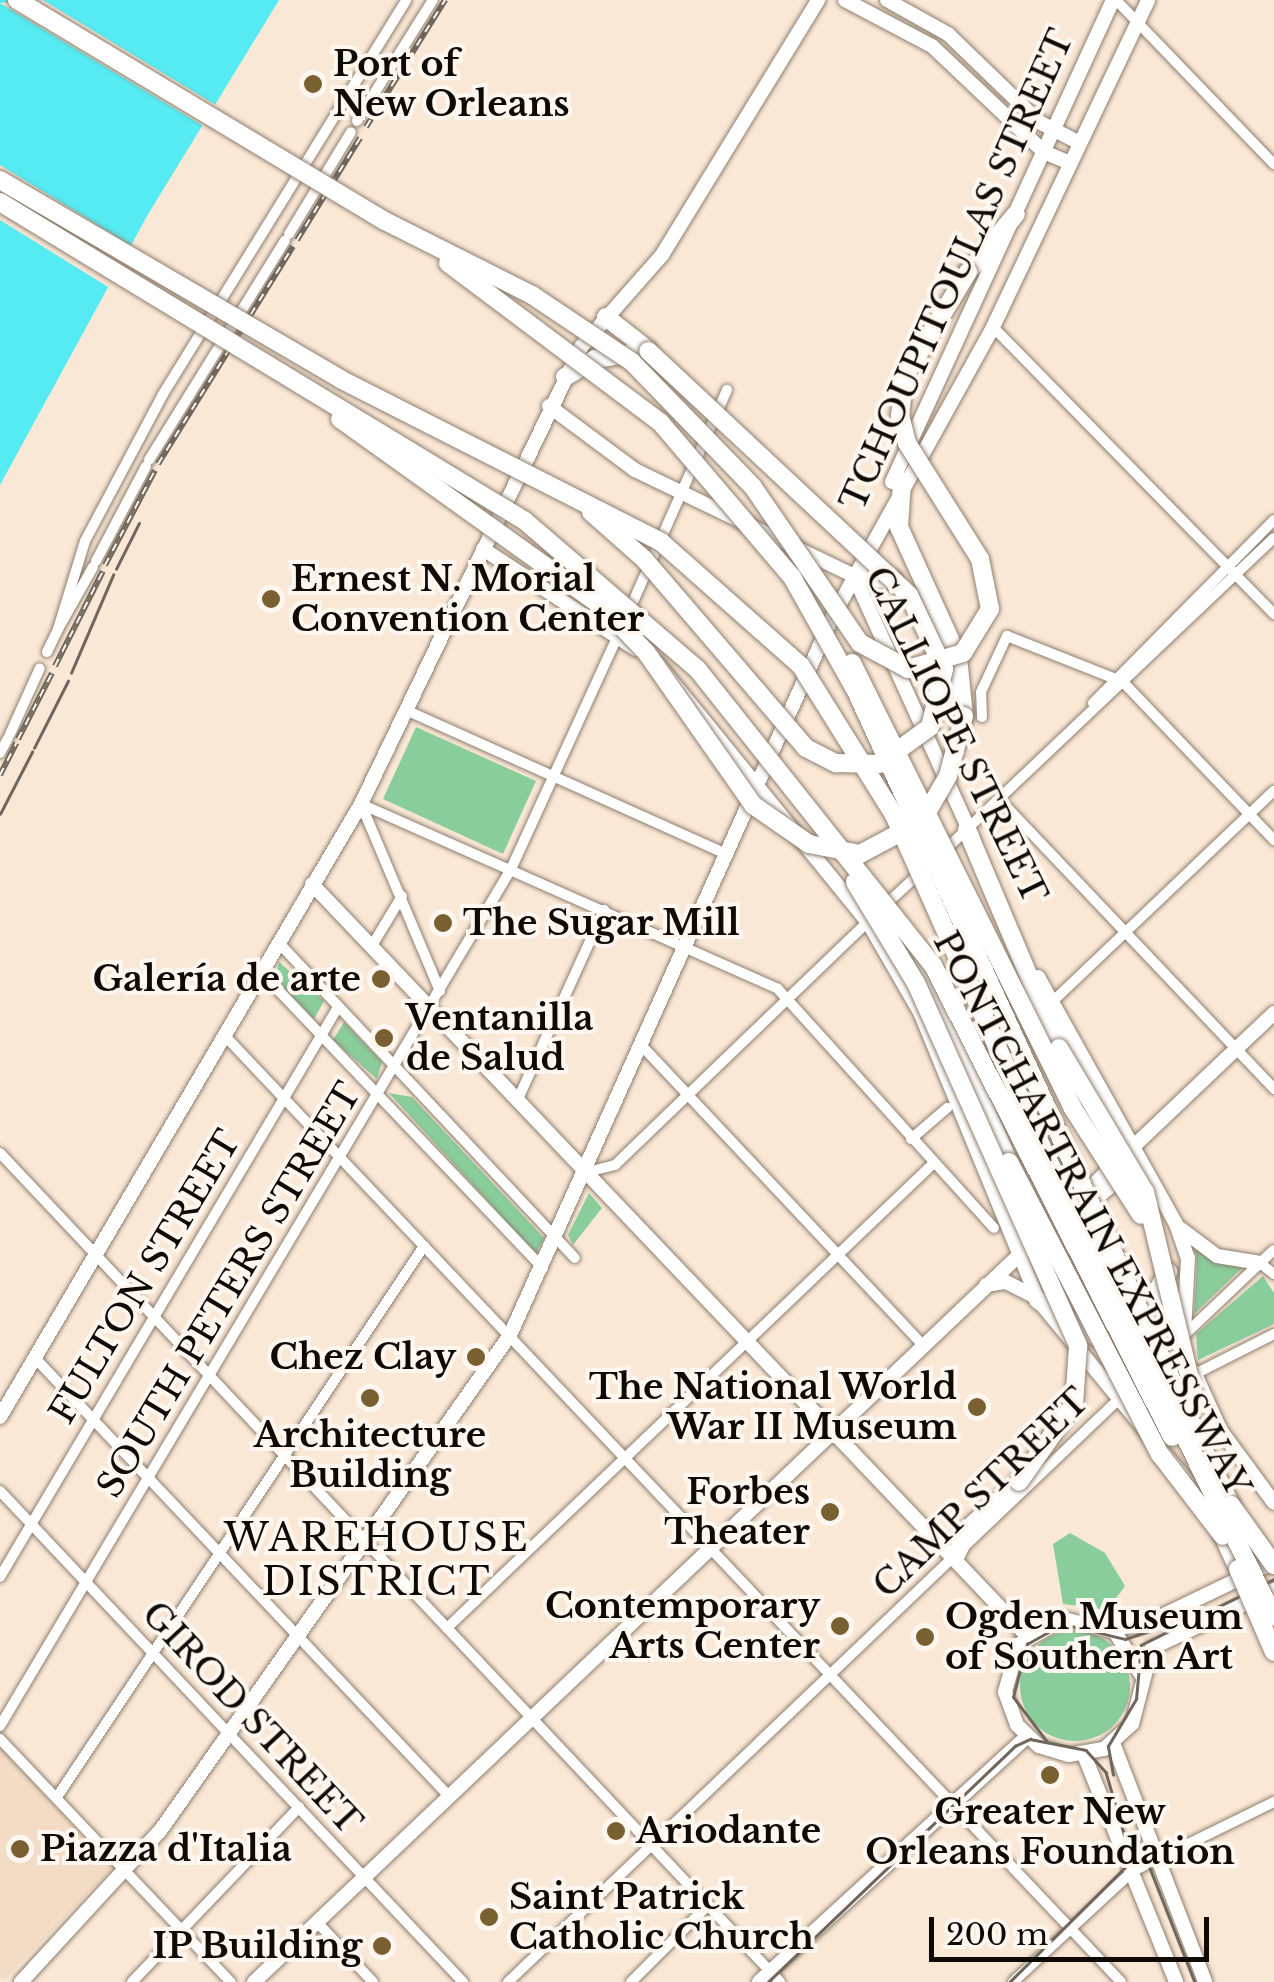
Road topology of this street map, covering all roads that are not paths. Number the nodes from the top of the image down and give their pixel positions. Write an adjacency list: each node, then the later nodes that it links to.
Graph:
1 (17, 0): 19 (highway, bridge)
2 (406, 0): 39 (street)
3 (415, 0): 9 (street)
4 (818, 0): 20 (street)
5 (844, 0): 13 (street)
6 (887, 0): 11 (street)
7 (1115, 0): 10 (street); 11 (street, TCHOUPITOULAS STREET)
8 (1148, 0): 10 (street, TCHOUPITOULAS STREET)
9 (431, 4): 39 (street)
10 (1134, 18): 12 (street, TCHOUPITOULAS STREET); 15 (street)
11 (1054, 132): 12 (street); 13 (street, TCHOUPITOULAS STREET)
12 (1076, 141): 14 (street, TCHOUPITOULAS STREET)
13 (1044, 152): 14 (street); 18 (street, TCHOUPITOULAS STREET)
14 (1067, 162): 21 (street, TCHOUPITOULAS STREET)
15 (1274, 164)
16 (0, 180): 28 (highway, bridge)
17 (0, 202): 22 (highway, bridge)
18 (1016, 214): 19 (highway, bridge); 34 (street, TCHOUPITOULAS STREET)
19 (385, 221): 36 (highway, PONTCHARTRAIN EXPRESSWAY, bridge)
20 (606, 317): 23 (highway); 24 (street)
21 (994, 328): 27 (street, TCHOUPITOULAS STREET); 33 (street)
22 (223, 336): 38 (highway, bridge); 55 (highway, PONTCHARTRAIN EXPRESSWAY, bridge)
23 (648, 350): 24 (highway); 28 (highway, bridge)
24 (565, 378): 26 (street)
25 (726, 390): 29 (street, SOUTH PETERS STREET)
26 (549, 406): 29 (street, CALLIOPE STREET); 32 (street)
27 (902, 482): 34 (street, TCHOUPITOULAS STREET); 38 (highway)
28 (553, 486): 139 (highway, bridge)
29 (684, 494): 34 (street, CALLIOPE STREET); 40 (street, SOUTH PETERS STREET)
30 (1274, 520): 33 (street)
31 (1274, 538): 35 (street)
32 (483, 548): 40 (street); 45 (street)
33 (1224, 567): 35 (street); 43 (street)
34 (857, 571): 38 (highway); 50 (street, TCHOUPITOULAS STREET); 56 (street, CALLIOPE STREET)
35 (1236, 574): 37 (street); 44 (street)
36 (792, 577): 106 (highway, bridge); 120 (highway, PONTCHARTRAIN EXPRESSWAY, bridge)
37 (1274, 614)
38 (940, 618)
39 (58, 629): 41 (street)
40 (617, 636): 49 (street, SOUTH PETERS STREET); 50 (street)
41 (47, 652)
42 (40, 668): 48 (street)
43 (1108, 679): 44 (street); 46 (street); 47 (street)
44 (1123, 682): 46 (street); 54 (street)
45 (408, 710): 49 (street); 53 (street)
46 (1086, 714): 52 (street)
47 (982, 718)
48 (0, 754)
49 (553, 776): 58 (street); 59 (street, SOUTH PETERS STREET)
50 (758, 785): 58 (street, TCHOUPITOULAS STREET); 63 (street)
51 (1274, 791): 54 (street)
52 (998, 798): 56 (street); 64 (street)
53 (361, 804): 59 (street); 60 (street); 61 (street)
54 (1250, 814): 57 (street); 64 (street)
55 (818, 820): 128 (highway, PONTCHARTRAIN EXPRESSWAY, bridge); 132 (highway, bridge)
56 (967, 830): 63 (street); 71 (street, CALLIOPE STREET); 120 (highway, bridge)
57 (1274, 840)
58 (728, 854): 67 (street, TCHOUPITOULAS STREET)
59 (511, 869): 62 (street); 69 (street, SOUTH PETERS STREET)
60 (312, 884): 65 (street); 66 (street)
61 (402, 896): 66 (street); 69 (street)
62 (604, 910): 67 (street); 84 (street)
63 (868, 922): 70 (street); 100 (street); 128 (highway, bridge)
64 (1127, 933): 71 (street); 78 (street)
65 (278, 943): 68 (street); 72 (street)
66 (373, 944): 73 (street)
67 (686, 947): 70 (street); 77 (street, TCHOUPITOULAS STREET)
68 (262, 972): 75 (street); 76 (street)
69 (440, 991): 73 (street, SOUTH PETERS STREET)
70 (787, 1002): 82 (street); 86 (street)
71 (1050, 1004): 87 (street, CALLIOPE STREET)
72 (338, 1007): 75 (street, FULTON STREET); 79 (street)
73 (431, 1007): 79 (street, SOUTH PETERS STREET); 84 (street)
74 (1274, 1014): 78 (street)
75 (322, 1034): 81 (street); 83 (street, FULTON STREET)
76 (224, 1035): 83 (street); 99 (street)
77 (642, 1046): 82 (street); 91 (street, TCHOUPITOULAS STREET)
78 (1236, 1049): 80 (street); 87 (street)
79 (395, 1068): 81 (street, SOUTH PETERS STREET); 95 (street)
80 (1274, 1088)
81 (379, 1094): 89 (street, SOUTH PETERS STREET); 103 (street)
82 (688, 1095): 91 (street); 98 (street)
83 (284, 1097): 89 (street); 107 (street, FULTON STREET)
84 (518, 1099): 91 (street)
85 (947, 1108): 86 (street)
86 (911, 1139): 90 (street)
87 (1131, 1150): 92 (street, CALLIOPE STREET); 100 (street)
88 (0, 1153): 99 (street)
89 (342, 1158): 96 (street); 115 (street, SOUTH PETERS STREET)
90 (934, 1163): 94 (street); 98 (street)
91 (587, 1172): 95 (street, TCHOUPITOULAS STREET); 111 (street)
92 (1152, 1184): 93 (street, CALLIOPE STREET); 106 (street)
93 (1176, 1224): 102 (street, CALLIOPE STREET); 108 (street, CALLIOPE STREET)
94 (994, 1228)
95 (556, 1239): 101 (street); 103 (street, TCHOUPITOULAS STREET)
96 (424, 1246): 110 (street); 121 (street)
97 (1274, 1250): 102 (street, CAMP STREET)
98 (838, 1255): 111 (street); 112 (street)
99 (97, 1256): 107 (street); 113 (street)
100 (1018, 1256): 105 (street); 106 (street)
101 (574, 1258)
102 (1260, 1263): 104 (street); 108 (street, CAMP STREET)
103 (544, 1269): 110 (street, TCHOUPITOULAS STREET)
104 (1274, 1274)
105 (986, 1285): 106 (street); 112 (street)
106 (1038, 1300): 116 (street)
107 (154, 1316): 115 (street); 118 (street, FULTON STREET)
108 (1184, 1334): 114 (street, CALLIOPE STREET); 116 (street, CAMP STREET)
109 (1274, 1334): 114 (street)
110 (510, 1335): 122 (street); 129 (street, TCHOUPITOULAS STREET)
111 (749, 1340): 119 (street); 122 (street)
112 (924, 1345): 119 (street)
113 (35, 1358): 117 (street); 118 (street)
114 (1195, 1375): 116 (street); 125 (street, CALLIOPE STREET)
115 (210, 1376): 121 (street); 123 (street, SOUTH PETERS STREET)
116 (1115, 1404): 132 (street, CAMP STREET); 135 (street)
117 (0, 1417)
118 (92, 1418): 123 (street); 127 (street, FULTON STREET)
119 (835, 1430): 130 (street); 132 (street)
120 (1204, 1452): 126 (highway, PONTCHARTRAIN EXPRESSWAY)
121 (288, 1458): 129 (street); 131 (street)
122 (626, 1458): 130 (street); 140 (street)
123 (148, 1479): 131 (street); 136 (street, SOUTH PETERS STREET)
124 (0, 1492): 127 (street, GIROD STREET)
125 (1274, 1503)
126 (1230, 1505): 133 (highway, bridge); 137 (highway, PONTCHARTRAIN EXPRESSWAY, bridge)
127 (30, 1522): 134 (street, FULTON STREET); 136 (street, GIROD STREET)
128 (1223, 1536): 145 (highway, PONTCHARTRAIN EXPRESSWAY, bridge)
129 (365, 1541): 140 (street); 142 (street, TCHOUPITOULAS STREET)
130 (711, 1548): 147 (street); 149 (street)
131 (223, 1557): 142 (street); 146 (street)
132 (954, 1557): 143 (street); 147 (street, CAMP STREET)
133 (1274, 1564): 135 (street)
134 (0, 1577)
135 (1241, 1577): 138 (street); 141 (street)
136 (86, 1581): 146 (street, GIROD STREET); 150 (street, SOUTH PETERS STREET)
137 (1274, 1590): 138 (street)
138 (1253, 1600): 144 (street); 148 (street)
139 (1274, 1617)
140 (447, 1628): 149 (street)
141 (1109, 1628): 143 (street); 148 (street)
142 (296, 1635): 151 (street, TCHOUPITOULAS STREET); 156 (street)
143 (1027, 1636): 152 (street)
144 (1274, 1642)
145 (1274, 1652)
146 (156, 1656): 151 (street, GIROD STREET); 157 (street)
147 (829, 1675): 158 (street); 161 (street, CAMP STREET)
148 (1142, 1676): 154 (street)
149 (530, 1718): 156 (street); 161 (street)
150 (0, 1726)
151 (229, 1733): 160 (street, GIROD STREET); 163 (street, TCHOUPITOULAS STREET)
152 (1027, 1736): 155 (street); 158 (street)
153 (0, 1739): 157 (street)
154 (1114, 1744): 155 (street); 162 (street)
155 (1084, 1755): 164 (street)
156 (448, 1796): 165 (street)
157 (57, 1798): 163 (street)
158 (950, 1802): 168 (street); 170 (street)
159 (1274, 1802): 162 (street)
160 (299, 1807): 165 (street, GIROD STREET); 169 (street)
161 (651, 1846): 166 (street); 177 (street, CAMP STREET)
162 (1158, 1860): 164 (street); 182 (street)
163 (127, 1870): 169 (street); 171 (street, TCHOUPITOULAS STREET)
164 (1134, 1871): 168 (street); 181 (street)
165 (365, 1878): 167 (street); 176 (street, GIROD STREET)
166 (708, 1905): 170 (street); 178 (street)
167 (317, 1922): 174 (street); 175 (street)
168 (1070, 1928): 179 (street); 180 (street)
169 (182, 1931): 172 (street); 173 (street)
170 (770, 1978)
171 (21, 1982)
172 (132, 1982)
173 (231, 1982)
174 (254, 1982)
175 (373, 1982)
176 (463, 1982)
177 (508, 1982)
178 (631, 1982)
179 (1014, 1982)
180 (1121, 1982)
181 (1176, 1982)
182 (1205, 1982)

